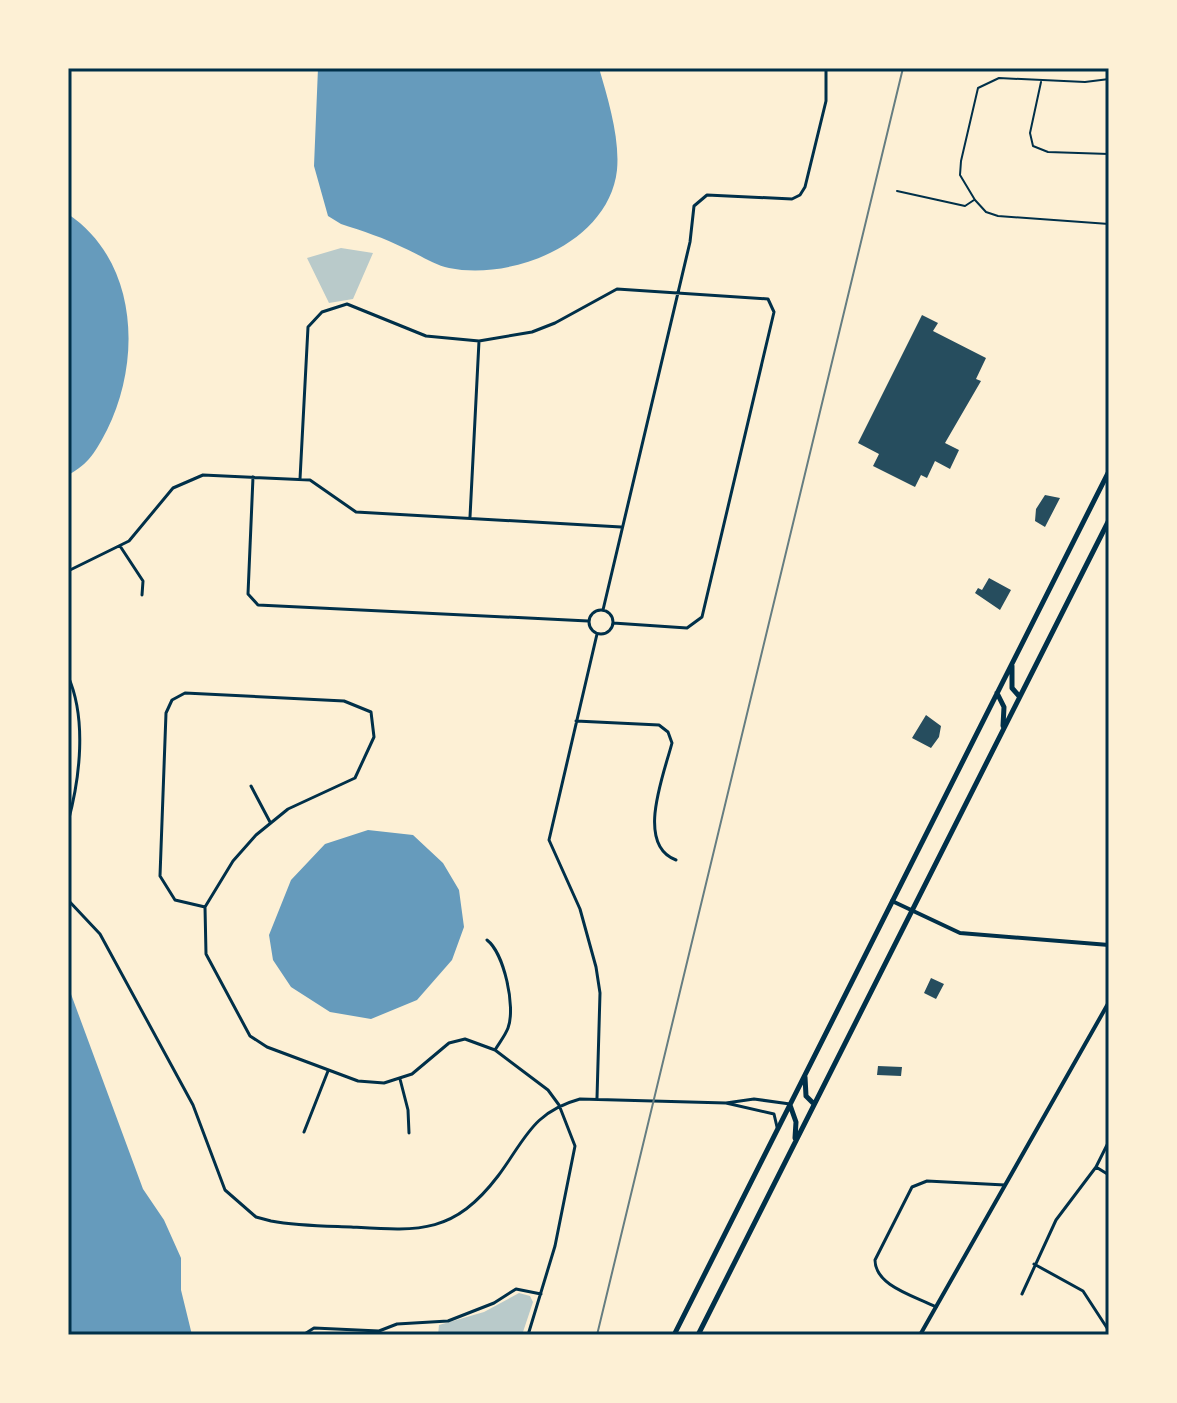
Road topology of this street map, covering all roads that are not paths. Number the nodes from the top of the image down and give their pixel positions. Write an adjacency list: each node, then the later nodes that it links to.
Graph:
1 (826, 68): 8 (street)
2 (1109, 79): 3 (lane)
3 (1042, 81): 4 (lane); 6 (lane)
4 (1109, 154)
5 (897, 191): 6 (lane)
6 (975, 200): 7 (lane)
7 (1109, 224)
8 (679, 291): 9 (street); 15 (street); 21 (street)
9 (479, 341): 12 (street); 13 (street)
10 (1109, 471): 23 (main road)
11 (253, 477): 12 (street); 16 (street); 20 (street)
12 (300, 479): 13 (street)
13 (470, 518): 15 (street)
14 (1109, 520): 26 (main road)
15 (622, 527): 19 (street)
16 (120, 546): 17 (street); 18 (street)
17 (68, 571)
18 (142, 595)
19 (603, 610): 20 (street); 21 (street)
20 (588, 621): 22 (street)
21 (613, 623): 22 (street)
22 (597, 634): 27 (street)
23 (1013, 661): 25 (main road); 26 (main road)
24 (68, 676): 30 (street)
25 (997, 693): 28 (main road); 36 (main road)
26 (1020, 696): 28 (main road)
27 (576, 721): 34 (street); 46 (street)
28 (1003, 729): 38 (main road)
29 (68, 762): 30 (street)
30 (77, 762): 32 (street)
31 (251, 786): 33 (street)
32 (68, 822)
33 (270, 822): 37 (street); 37 (street)
34 (676, 860)
35 (68, 900): 50 (street)
36 (892, 901): 38 (street); 44 (main road)
37 (205, 907): 43 (street)
38 (911, 911): 40 (street); 49 (main road)
39 (487, 940): 42 (street)
40 (1109, 945)
41 (1109, 1002): 58 (street)
42 (495, 1050): 45 (street); 50 (street)
43 (328, 1071): 45 (street); 52 (street)
44 (806, 1072): 48 (main road); 49 (main road)
45 (400, 1079): 53 (street)
46 (597, 1098): 47 (street); 50 (street)
47 (726, 1103): 48 (street); 51 (street)
48 (790, 1104): 51 (main road); 55 (main road)
49 (814, 1104): 55 (main road)
50 (559, 1105): 60 (street)
51 (777, 1128): 68 (main road)
52 (304, 1132)
53 (409, 1133)
54 (1109, 1141): 56 (street)
55 (795, 1142): 69 (main road)
56 (1096, 1167): 57 (street); 59 (street)
57 (1109, 1175)
58 (1005, 1185): 62 (street); 62 (street)
59 (1034, 1264): 61 (street); 64 (street)
60 (541, 1294): 63 (street); 67 (street)
61 (1022, 1294)
62 (936, 1307): 70 (street)
63 (390, 1329): 65 (street); 66 (street)
64 (1109, 1331)
65 (303, 1335)
66 (390, 1335)
67 (528, 1335)
68 (674, 1335)
69 (698, 1335)
70 (920, 1335)

